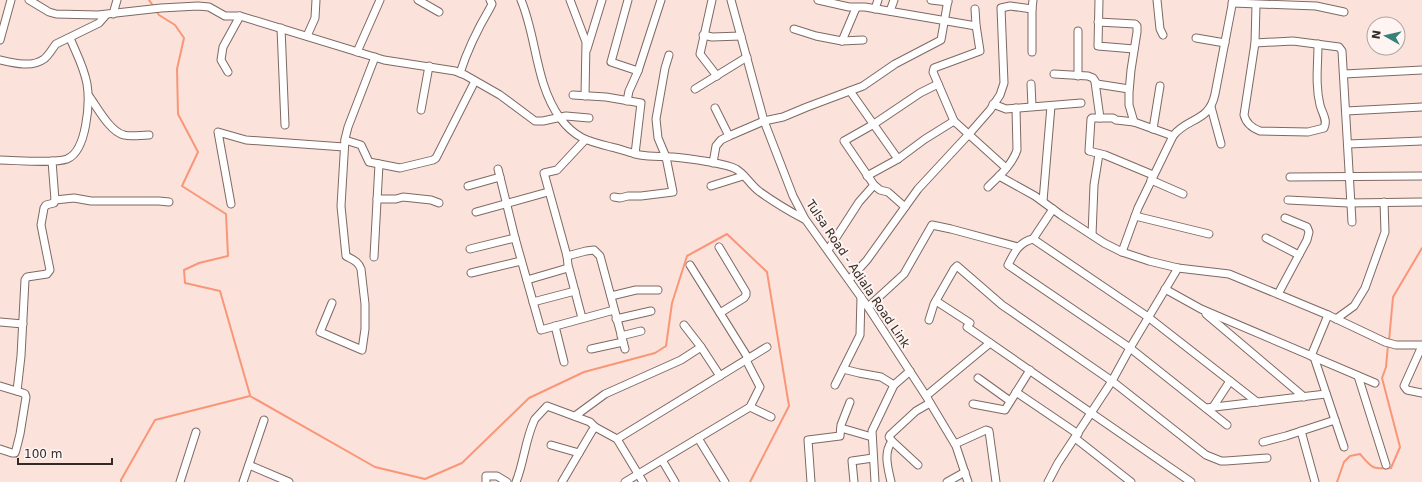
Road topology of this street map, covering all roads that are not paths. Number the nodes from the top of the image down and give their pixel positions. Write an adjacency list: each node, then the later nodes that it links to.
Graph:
1 (11, 0): 48 (street)
2 (29, 0): 34 (street)
3 (117, 0): 34 (street)
4 (316, 0): 44 (street)
5 (380, 0): 56 (street)
6 (418, 0): 31 (street)
7 (490, 0): 66 (street)
8 (521, 0): 93 (street)
9 (570, 0): 55 (street)
10 (602, 0): 55 (street)
11 (628, 0): 64 (street)
12 (661, 0): 64 (street)
13 (712, 0): 42 (street)
14 (731, 0): 45 (street, Tulsa Road - Adiala Road Link)
15 (818, 0): 27 (street)
16 (878, 0): 28 (street)
17 (894, 0): 32 (street)
18 (931, 0): 22 (street)
19 (1033, 0): 30 (street)
20 (1099, 0): 37 (street)
21 (1157, 0): 43 (street)
22 (948, 1): 36 (street)
23 (1233, 2): 26 (street); 51 (street)
24 (201, 3): 34 (street); 35 (street)
25 (1016, 4): 30 (street); 84 (street)
26 (1256, 5): 33 (street); 52 (street)
27 (856, 8): 28 (street); 50 (street)
28 (875, 9): 32 (street)
29 (975, 9): 38 (street)
30 (1032, 10): 57 (street)
31 (438, 12)
32 (890, 12): 36 (street)
33 (1344, 12)
34 (109, 14): 46 (street)
35 (240, 16): 39 (street); 65 (street)
36 (946, 21): 38 (street); 78 (street)
37 (1098, 22): 54 (street); 54 (street)
38 (976, 26): 73 (street)
39 (281, 28): 44 (street); 100 (street)
40 (794, 29): 50 (street)
41 (1078, 31): 70 (street)
42 (703, 35): 45 (street); 69 (street)
43 (1163, 35)
44 (307, 36): 56 (street)
45 (741, 36): 60 (street, Tulsa Road - Adiala Road Link)
46 (70, 38): 61 (street); 80 (street)
47 (1196, 38): 51 (street)
48 (0, 40)
49 (862, 40): 50 (street)
50 (842, 41)
51 (1225, 43): 87 (street)
52 (1255, 43): 53 (street); 53 (street)
53 (1318, 44): 68 (street)
54 (1134, 49): 76 (street)
55 (587, 51): 81 (street)
56 (357, 52): 59 (street)
57 (1032, 52)
58 (669, 55): 113 (street)
59 (375, 57): 62 (street); 108 (street)
60 (746, 57): 69 (street); 96 (street, Tulsa Road - Adiala Road Link)
61 (0, 60)
62 (429, 66): 66 (street); 91 (street)
63 (1422, 70): 68 (street)
64 (638, 71): 82 (street)
65 (228, 72)
66 (460, 73): 71 (street)
67 (1054, 74): 70 (street)
68 (1344, 74): 92 (street)
69 (717, 76): 77 (street)
70 (1078, 76): 72 (street)
71 (475, 81): 93 (street); 118 (street)
72 (1095, 82): 76 (street); 95 (street)
73 (938, 84): 97 (street); 99 (street)
74 (1031, 84): 85 (street)
75 (1160, 86): 101 (street)
76 (1129, 89): 98 (street)
77 (695, 90)
78 (850, 91): 96 (street); 99 (street)
79 (573, 95): 81 (street)
80 (89, 96): 103 (street); 116 (street)
81 (586, 96): 82 (street)
82 (627, 101): 111 (street)
83 (1081, 102): 86 (street)
84 (993, 104): 90 (street); 102 (street)
85 (1032, 106): 86 (street); 90 (street)
86 (1051, 106): 139 (street)
87 (1211, 107): 105 (street); 109 (street)
88 (1422, 107): 92 (street)
89 (714, 108): 104 (street)
90 (1016, 108): 119 (street)
91 (421, 110)
92 (1346, 111): 110 (street)
93 (560, 117): 94 (street); 106 (street)
94 (590, 118)
95 (1100, 118): 98 (street); 112 (street)
96 (764, 121): 104 (street); 152 (street, Tulsa Road - Adiala Road Link)
97 (954, 121): 102 (street); 114 (street)
98 (1134, 122): 101 (street)
99 (874, 124): 114 (street); 122 (street)
100 (285, 125)
101 (1153, 129): 105 (street)
102 (969, 134): 119 (street); 147 (street)
103 (149, 135)
104 (729, 136): 117 (street)
105 (1173, 136): 128 (street)
106 (585, 140): 111 (street); 133 (street)
107 (1422, 141): 110 (street)
108 (345, 144): 118 (street); 145 (street); 182 (street)
109 (1221, 144)
110 (1348, 144): 127 (street)
111 (635, 154): 113 (street)
112 (1099, 154): 128 (street); 155 (street)
113 (666, 157): 117 (street); 135 (street)
114 (898, 159): 122 (street)
115 (0, 160): 116 (street)
116 (52, 161): 137 (street)
117 (713, 163): 121 (street)
118 (379, 164): 136 (street)
119 (1006, 168): 123 (street)
120 (498, 169): 126 (street)
121 (743, 176): 131 (street); 152 (street)
122 (867, 176): 129 (street)
123 (999, 176): 132 (street); 139 (street)
124 (1290, 176): 127 (street)
125 (1422, 176): 127 (street)
126 (500, 177): 130 (street); 146 (street)
127 (1351, 177): 144 (street)
128 (1152, 178): 134 (street); 150 (street)
129 (874, 185): 147 (street); 162 (street)
130 (468, 186)
131 (711, 186)
132 (988, 187)
133 (548, 192): 146 (street); 165 (street)
134 (1183, 194)
135 (614, 197)
136 (377, 199): 143 (street); 166 (street)
137 (55, 200): 140 (street); 195 (street)
138 (1288, 200): 144 (street)
139 (1042, 201): 148 (street)
140 (169, 202)
141 (1384, 202): 142 (street); 144 (street); 192 (street)
142 (1422, 202)
143 (439, 203)
144 (1352, 203): 153 (street)
145 (231, 204)
146 (507, 204): 149 (street); 156 (street)
147 (905, 207): 173 (street)
148 (1053, 209): 155 (street); 158 (street)
149 (476, 212)
150 (1135, 216): 154 (street); 163 (street)
151 (1285, 218): 164 (street)
152 (805, 219): 162 (street, Tulsa Road - Adiala Road Link)
153 (1352, 222)
154 (1209, 234)
155 (1092, 235): 163 (street)
156 (515, 238): 161 (street); 167 (street)
157 (1266, 238): 164 (street)
158 (1033, 240): 160 (street); 189 (street)
159 (719, 247): 187 (street)
160 (1018, 247): 183 (street); 204 (street)
161 (470, 249)
162 (828, 250): 173 (street, Tulsa Road - Adiala Road Link)
163 (1122, 252): 170 (street)
164 (1299, 255): 177 (street)
165 (567, 256): 169 (street); 178 (street)
166 (374, 257)
167 (521, 261): 171 (street); 172 (street)
168 (690, 265): 187 (street)
169 (568, 268): 172 (street); 176 (street)
170 (1178, 268): 174 (street); 177 (street)
171 (471, 273)
172 (527, 280): 181 (street)
173 (849, 280): 179 (street, Tulsa Road - Adiala Road Link)
174 (1165, 289): 184 (street); 189 (street)
175 (658, 290): 178 (street)
176 (575, 291): 181 (street); 190 (street)
177 (1278, 294): 188 (street)
178 (611, 296): 185 (street)
179 (861, 297): 183 (street, Tulsa Road - Adiala Road Link); 209 (street)
180 (936, 301): 193 (street); 200 (street); 215 (street)
181 (533, 302): 197 (street)
182 (332, 303)
183 (868, 307): 211 (street, Tulsa Road - Adiala Road Link)
184 (1201, 309): 206 (street); 226 (street)
185 (614, 310): 190 (street); 191 (street)
186 (651, 311): 191 (street)
187 (720, 313): 207 (street)
188 (1328, 315): 192 (street); 206 (street)
189 (1148, 317): 204 (street); 216 (street)
190 (582, 318): 197 (street)
191 (616, 319): 199 (street)
192 (1336, 319): 202 (street)
193 (928, 320)
194 (0, 322): 195 (street)
195 (23, 324): 221 (street)
196 (684, 325): 203 (street)
197 (555, 326): 208 (street)
198 (641, 331): 199 (street)
199 (623, 342): 205 (street)
200 (990, 343): 210 (street); 225 (street)
201 (767, 346): 207 (street)
202 (1422, 346): 223 (street)
203 (701, 347): 212 (street); 235 (street)
204 (1130, 348): 215 (street); 233 (street)
205 (591, 349)
206 (1313, 356): 213 (street); 224 (street)
207 (747, 359): 212 (street); 232 (street)
208 (564, 362)
209 (844, 369): 218 (street); 220 (street)
210 (1030, 370): 222 (street); 234 (street)
211 (910, 371): 218 (street); 225 (street, Tulsa Road - Adiala Road Link)
212 (720, 376): 247 (street)
213 (1358, 376): 217 (street); 260 (street)
214 (978, 378): 227 (street)
215 (1112, 381): 234 (street); 256 (street)
216 (1230, 381): 229 (street); 233 (street)
217 (1376, 383)
218 (894, 385): 245 (street)
219 (0, 386): 221 (street)
220 (835, 386)
221 (17, 391): 253 (street)
222 (1016, 392): 227 (street); 244 (street)
223 (1422, 393)
224 (1326, 394): 226 (street); 238 (street)
225 (926, 396): 230 (street, Tulsa Road - Adiala Road Link)
226 (1304, 396): 229 (street)
227 (1010, 401): 231 (street)
228 (850, 402): 241 (street)
229 (1257, 402): 233 (street)
230 (930, 403): 248 (street); 250 (street, Tulsa Road - Adiala Road Link)
231 (973, 404)
232 (750, 407): 236 (street); 246 (street)
233 (1209, 408): 239 (street)
234 (1091, 412): 244 (street); 283 (street)
235 (575, 416): 240 (street); 268 (street)
236 (771, 417)
237 (264, 420): 259 (street)
238 (1335, 420): 243 (street); 252 (street)
239 (1227, 425)
240 (595, 427): 247 (street); 254 (street)
241 (841, 428): 245 (street); 274 (street)
242 (196, 432): 263 (street)
243 (1301, 432): 249 (street); 284 (street)
244 (1076, 436): 281 (street); 282 (street)
245 (872, 437): 255 (street)
246 (698, 438): 257 (street); 273 (street)
247 (616, 439): 262 (street)
248 (892, 441): 258 (street); 277 (street)
249 (1263, 442)
250 (955, 444): 261 (street, Tulsa Road - Adiala Road Link); 280 (street)
251 (551, 445): 254 (street)
252 (1344, 447)
253 (0, 449)
254 (579, 453): 269 (street)
255 (873, 458): 275 (street); 276 (street)
256 (1267, 458)
257 (662, 460): 262 (street); 272 (street)
258 (918, 464)
259 (249, 465): 264 (street); 265 (street)
260 (1386, 465)
261 (965, 472): 278 (street); 279 (street, Tulsa Road - Adiala Road Link)
262 (639, 474): 270 (street); 271 (street)
263 (180, 482)
264 (243, 482)
265 (289, 482)
266 (486, 482): 267 (street)
267 (507, 482)
268 (516, 482)
269 (562, 482)
270 (625, 482)
271 (643, 482)
272 (675, 482)
273 (725, 482)
274 (811, 482)
275 (854, 482)
276 (875, 482)
277 (891, 482)
278 (947, 482)
279 (968, 482)
280 (996, 482)
281 (1048, 482)
282 (1131, 482)
283 (1191, 482)
284 (1315, 482)

